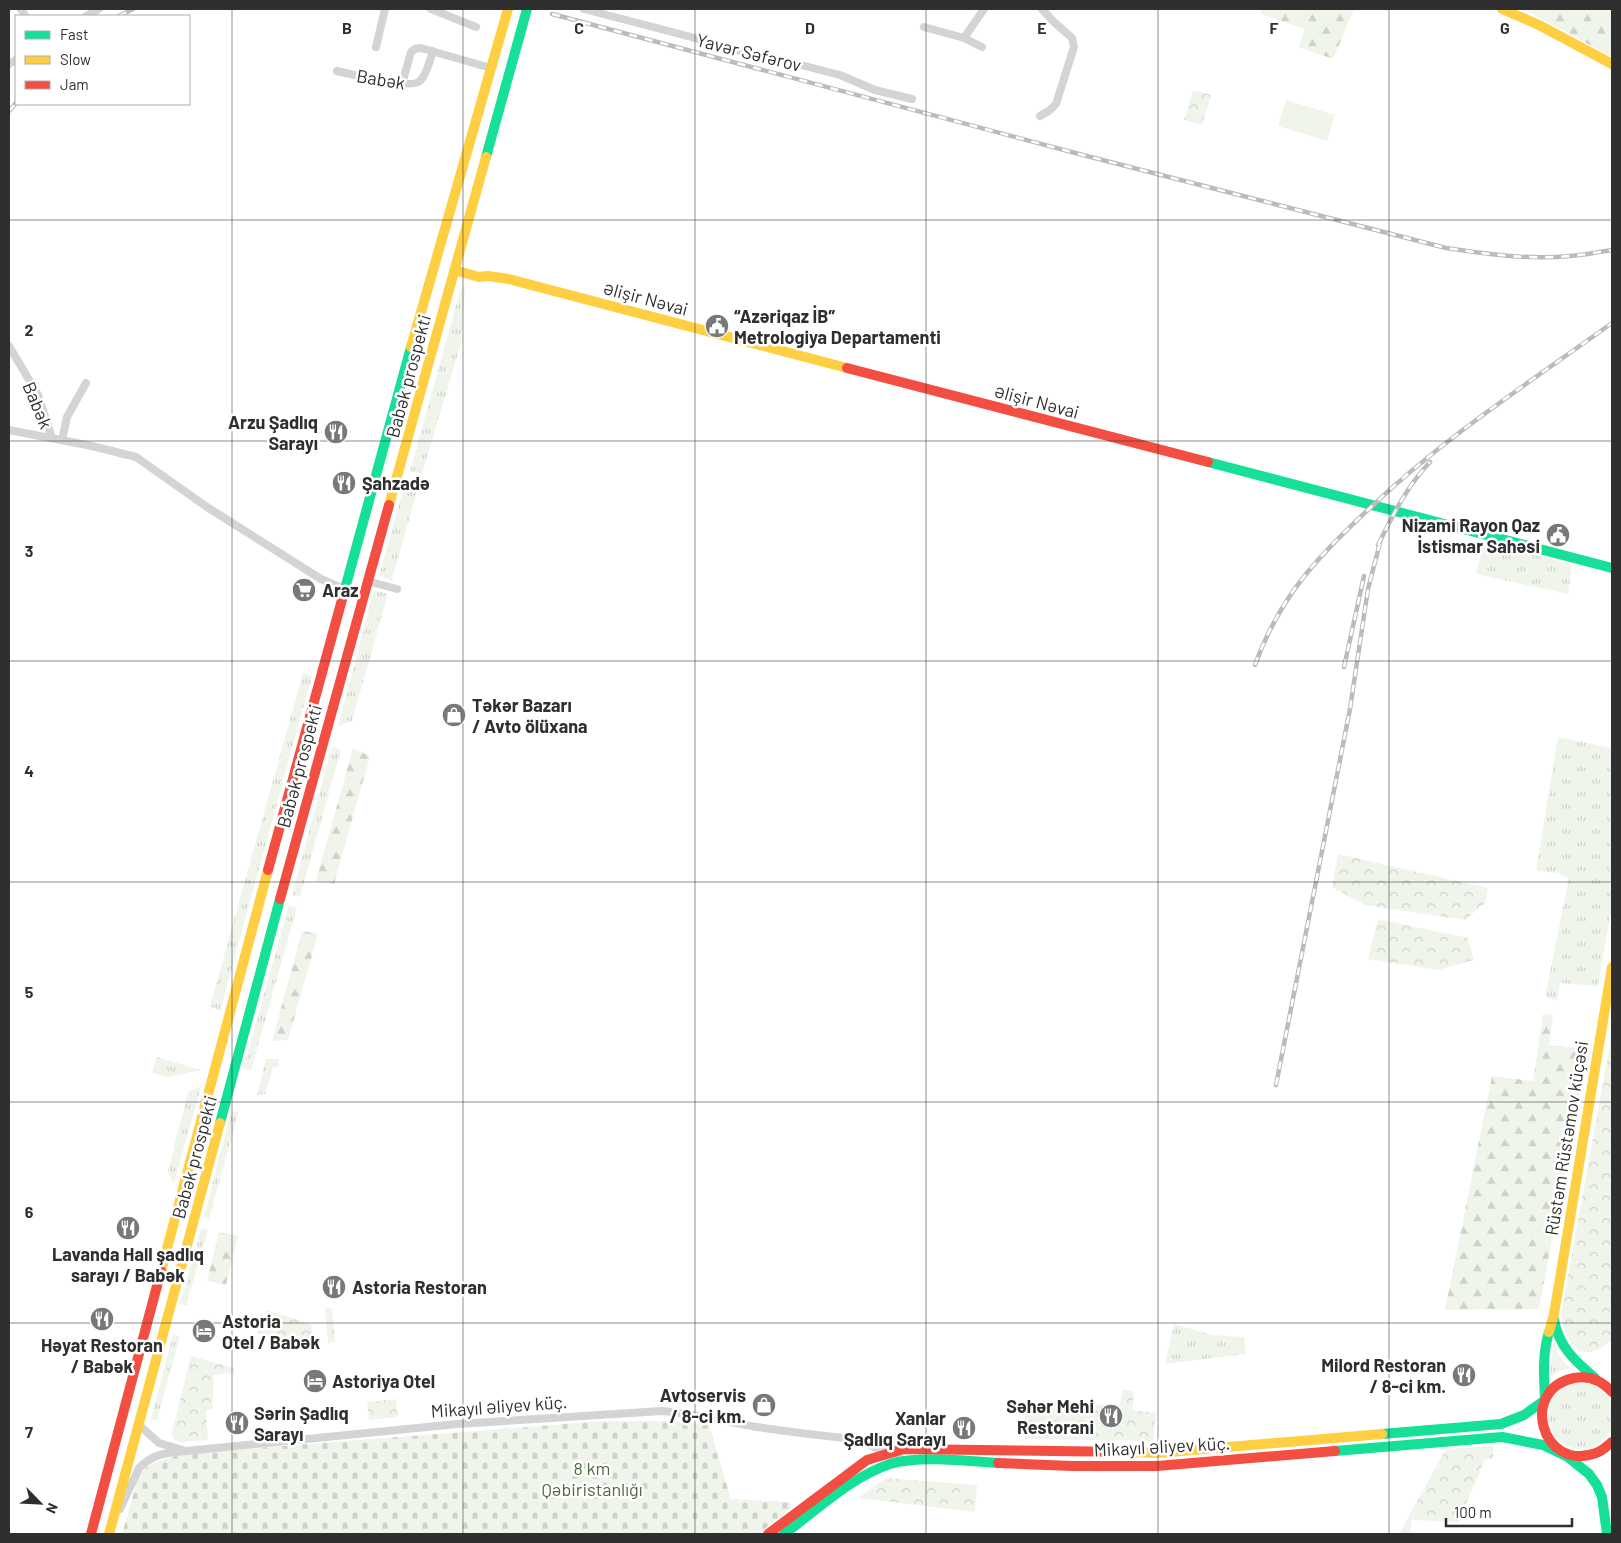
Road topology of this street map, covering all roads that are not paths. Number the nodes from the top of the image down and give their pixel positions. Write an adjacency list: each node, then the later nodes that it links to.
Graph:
1 (99, 9): 10 (street)
2 (385, 9): 14 (street, Babək)
3 (431, 9): 11 (street)
4 (508, 9): 18 (main road, Babək prospekti)
5 (527, 9): 23 (main road, Babək prospekti)
6 (584, 9): 21 (street, Yavər Səfərov)
7 (984, 9): 13 (street)
8 (1042, 9): 22 (street)
9 (1502, 9): 17 (main road)
10 (88, 15)
11 (476, 27)
12 (924, 27): 13 (street)
13 (964, 38): 15 (street)
14 (376, 47)
15 (982, 47)
16 (433, 51): 18 (street); 20 (street, Babək); 20 (street)
17 (1612, 64)
18 (490, 68): 31 (main road, Babək prospekti)
19 (337, 71): 20 (street, Babək)
20 (402, 84)
21 (912, 98)
22 (1040, 116)
23 (454, 270): 29 (main road, Əlişir Nəvai); 30 (main road, Babək prospekti)
24 (9, 346): 27 (street, Babək)
25 (86, 383): 28 (street, Babək)
26 (9, 430): 27 (street)
27 (52, 438): 28 (street)
28 (62, 440): 31 (street)
29 (1612, 568)
30 (367, 581): 32 (street); 34 (main road, Babək prospekti)
31 (344, 589): 33 (main road, Babək prospekti)
32 (397, 589)
33 (286, 802): 34 (main road); 36 (main road, Babək prospekti)
34 (287, 873): 37 (main road, Babək prospekti)
35 (1612, 967): 38 (main road, Rüstəm Rüstəmov küçəsi)
36 (227, 1021): 37 (main road); 55 (main road, Babək prospekti)
37 (225, 1104): 43 (main road, Babək prospekti)
38 (1554, 1314): 39 (main road); 42 (main road)
39 (1596, 1379): 40 (main road); 41 (main road); 42 (main road)
40 (1612, 1383)
41 (1612, 1392)
42 (1545, 1400): 46 (main road); 48 (main road)
43 (139, 1425): 47 (street); 54 (main road, Babək prospekti)
44 (860, 1441): 46 (street, Mikayıl Əliyev küç.); 47 (street, Mikayıl Əliyev küç.); 49 (street); 50 (street)
45 (1612, 1442): 48 (main road)
46 (937, 1447): 49 (main road)
47 (186, 1450): 54 (street, Mikayıl Əliyev küç.)
48 (1561, 1452): 51 (main road, Mikayıl Əliyev küç.); 53 (main road)
49 (887, 1453): 50 (main road); 51 (street)
50 (867, 1460): 56 (main road)
51 (906, 1461): 57 (main road, Mikayıl Əliyev küç.)
52 (1612, 1507): 53 (main road)
53 (1606, 1523): 58 (main road)
54 (109, 1533)
55 (91, 1534)
56 (768, 1534)
57 (784, 1534)
58 (1607, 1534)

